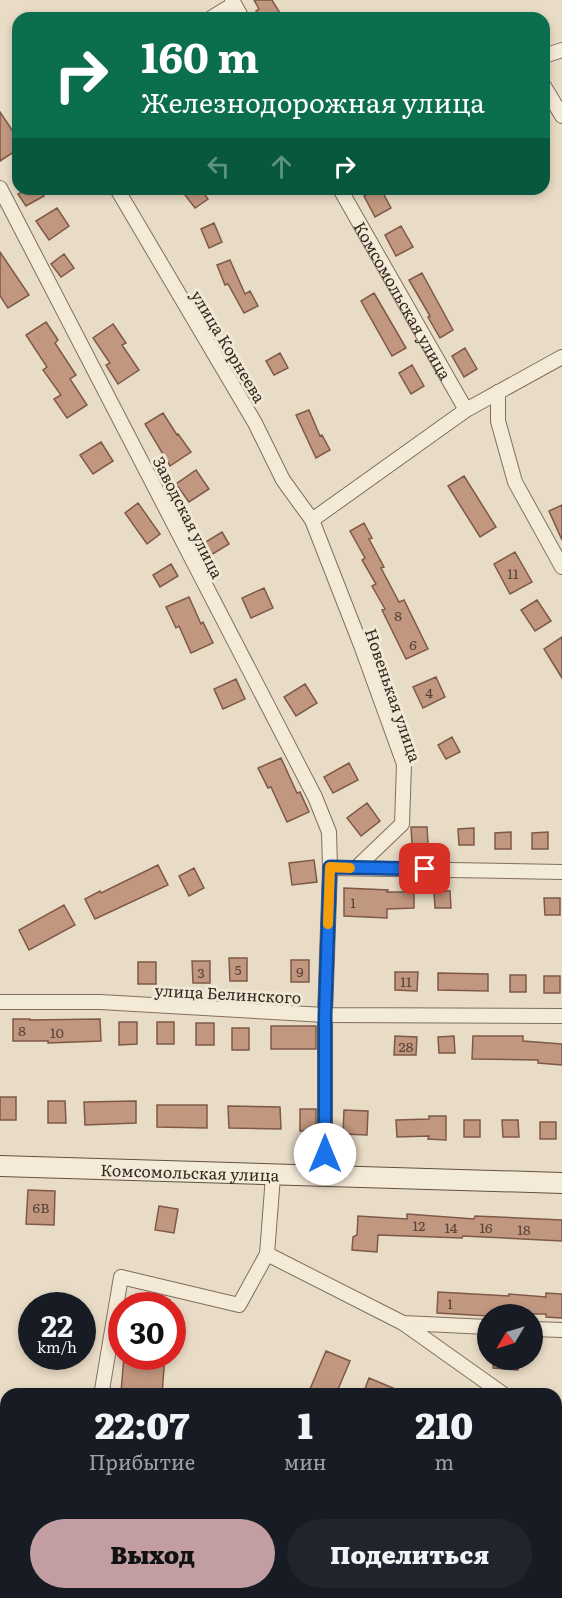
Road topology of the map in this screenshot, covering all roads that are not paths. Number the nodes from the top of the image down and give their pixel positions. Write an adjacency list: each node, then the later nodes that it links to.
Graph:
1 (233, 2): 2 (street)
2 (219, 12)
3 (550, 96): 4 (street)
4 (562, 116)
5 (0, 188): 13 (street, Заводская улица)
6 (121, 195): 11 (street, улица Корнеева)
7 (343, 195): 10 (street, Комсомольская улица)
8 (562, 357): 9 (street)
9 (498, 392): 10 (street); 12 (street)
10 (466, 410): 11 (street)
11 (312, 520): 14 (street, Новенькая улица)
12 (562, 567)
13 (330, 867): 14 (street); 17 (street, Заводская улица)
14 (356, 868): 15 (street)
15 (562, 872)
16 (0, 1002): 17 (street, улица Белинского)
17 (325, 1015): 18 (street, улица Белинского); 21 (street, Заводская улица)
18 (562, 1016)
19 (0, 1167): 20 (street, Комсомольская улица)
20 (273, 1176): 21 (street, Комсомольская улица); 23 (street)
21 (325, 1177): 22 (street, Комсомольская улица)
22 (562, 1183)
23 (267, 1254): 24 (street); 28 (street)
24 (403, 1323): 25 (street); 29 (street)
25 (477, 1326)
26 (543, 1329): 27 (street)
27 (562, 1330)
28 (102, 1388)
29 (495, 1388)

